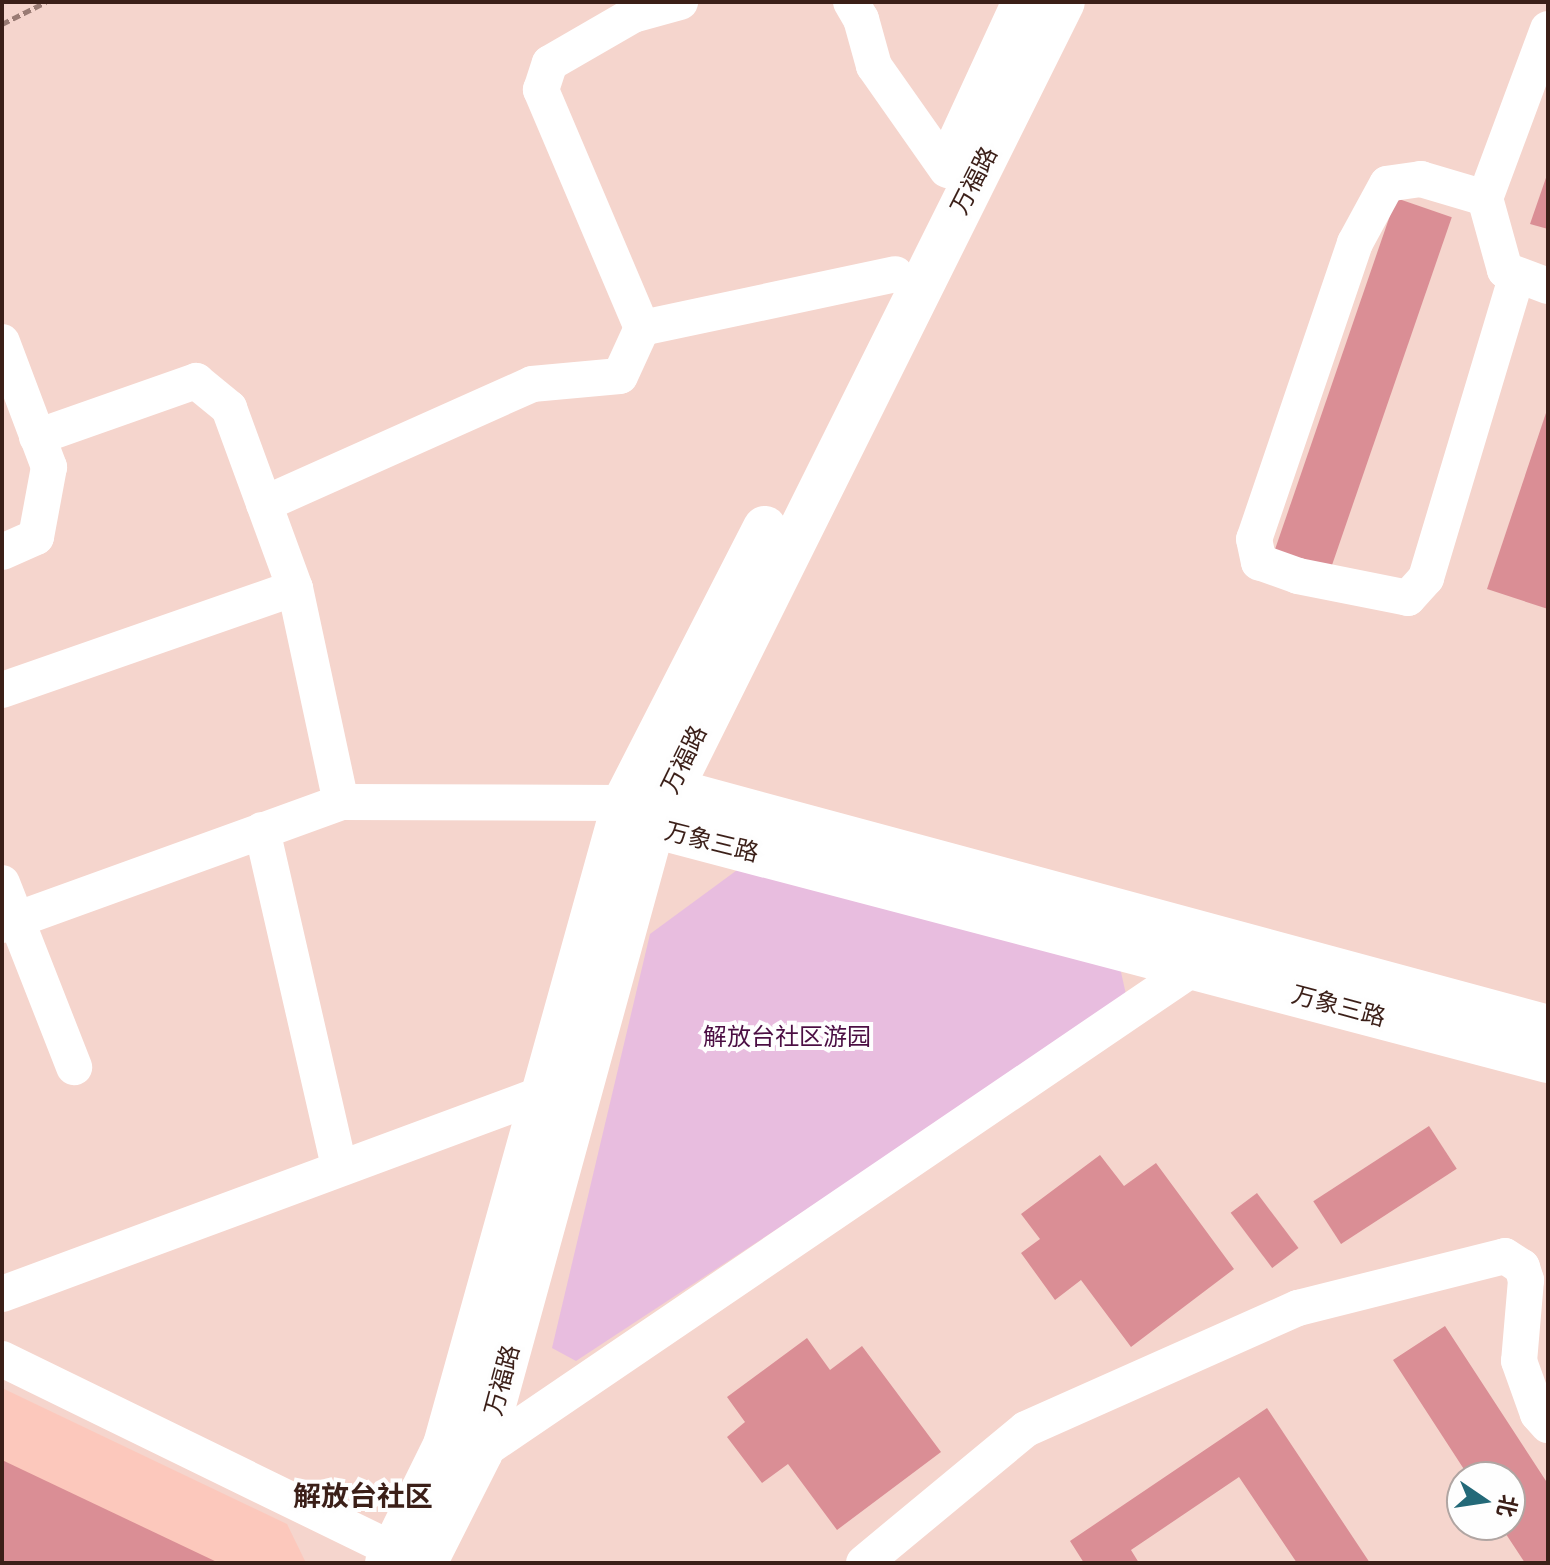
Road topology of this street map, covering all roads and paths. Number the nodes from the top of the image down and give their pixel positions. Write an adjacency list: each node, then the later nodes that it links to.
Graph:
1 (46, 2): 6 (path)
2 (680, 2): 12 (street)
3 (851, 2): 8 (street)
4 (1024, 2): 8 (street, 万福路)
5 (1063, 2): 20 (street, 万福路)
6 (2, 24)
7 (1548, 29): 9 (street)
8 (947, 170): 10 (street, 万福路)
9 (1485, 198): 11 (street); 11 (street)
10 (895, 274): 12 (street); 20 (street, 万福路)
11 (1533, 280)
12 (642, 328): 15 (street)
13 (2, 342): 14 (street)
14 (37, 437): 15 (street); 16 (street)
15 (264, 504): 17 (street)
16 (2, 552)
17 (295, 588): 18 (street); 19 (street)
18 (2, 690)
19 (341, 802): 20 (street); 21 (street)
20 (648, 806): 24 (street, 万象三路); 25 (street, 万象三路); 28 (street, 万福路); 33 (street, 万福路)
21 (262, 830): 23 (street); 29 (street)
22 (2, 883): 23 (street)
23 (9, 922): 27 (street)
24 (1196, 966): 26 (street, 万象三路); 33 (street)
25 (1548, 1027)
26 (1548, 1061)
27 (74, 1067)
28 (542, 1094): 29 (street); 34 (street, 万福路)
29 (339, 1166): 30 (street)
30 (2, 1294)
31 (2, 1359): 34 (street)
32 (1548, 1425): 35 (street)
33 (481, 1452): 34 (street, 万福路)
34 (407, 1560)
35 (864, 1563)

